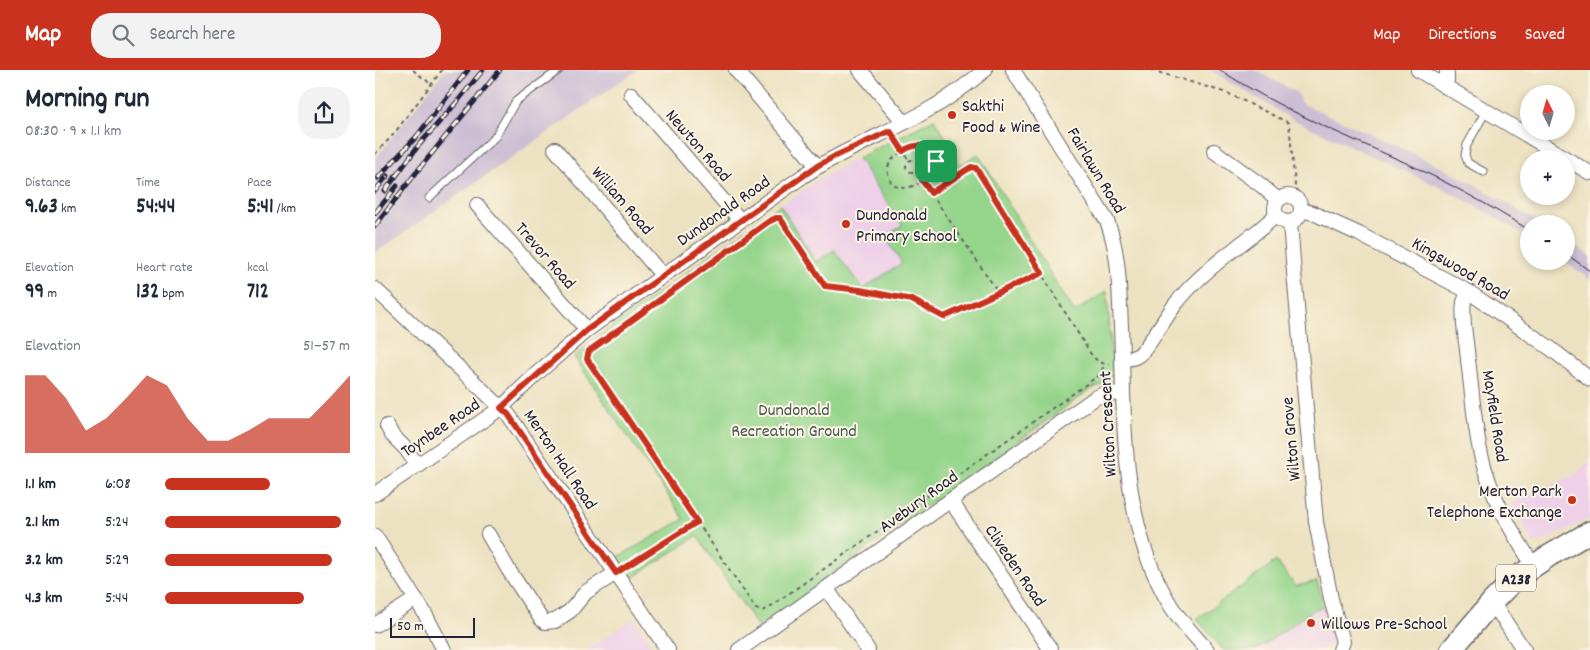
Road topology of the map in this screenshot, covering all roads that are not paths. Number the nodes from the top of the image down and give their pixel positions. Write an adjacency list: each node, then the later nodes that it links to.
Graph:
1 (559, 70): 19 (lane)
2 (736, 70): 16 (street)
3 (860, 70): 11 (street)
4 (983, 70): 11 (street, Dundonald Road)
5 (1013, 70): 30 (street, Fairlawn Road)
6 (1417, 70): 8 (street)
7 (1447, 70): 8 (street)
8 (1445, 86): 10 (street)
9 (631, 94): 24 (street, Newton Road)
10 (1486, 110): 12 (street); 17 (lane)
11 (903, 123): 16 (street, Dundonald Road)
12 (1520, 131)
13 (1535, 140): 18 (street)
14 (555, 149): 26 (street, William Road)
15 (1214, 151): 20 (street)
16 (817, 166): 24 (street, Dundonald Road)
17 (1484, 172)
18 (1590, 173)
19 (429, 198)
20 (1277, 200): 22 (street); 23 (street)
21 (477, 204): 29 (street, Trevor Road)
22 (1301, 210): 25 (street); 28 (street, Kingswood Road)
23 (1276, 215): 25 (street); 30 (street, Wilton Crescent)
24 (740, 220): 26 (street, Dundonald Road)
25 (1291, 222): 53 (street, Wilton Grove)
26 (663, 275): 29 (street, Dundonald Road)
27 (375, 289): 33 (street, Merton Hall Road)
28 (1469, 292): 31 (street, Kingswood Road); 41 (street, Mayfield Road)
29 (587, 330): 33 (street, Dundonald Road)
30 (1123, 362): 32 (street, Wilton Crescent)
31 (1590, 379)
32 (1123, 393): 37 (street, Avebury Road); 52 (street, Wilton Crescent)
33 (501, 408): 35 (street, Toynbee Road); 42 (street, Merton Hall Road)
34 (387, 426): 35 (street)
35 (417, 465): 36 (street, Toynbee Road)
36 (375, 494)
37 (951, 501): 43 (street, Avebury Road); 51 (street, Cliveden Road)
38 (1590, 532): 41 (main road, A238)
39 (488, 534): 42 (street)
40 (375, 536): 44 (street)
41 (1533, 565): 45 (main road, A238)
42 (616, 573): 48 (street, Merton Hall Road)
43 (827, 589): 49 (street, Avebury Road); 50 (street)
44 (416, 598): 46 (street); 47 (street)
45 (1492, 602): 54 (main road, A238); 55 (street)
46 (375, 625)
47 (444, 650)
48 (668, 650)
49 (739, 650)
50 (868, 650)
51 (1051, 650)
52 (1207, 650)
53 (1340, 650)
54 (1451, 650)
55 (1523, 650)

